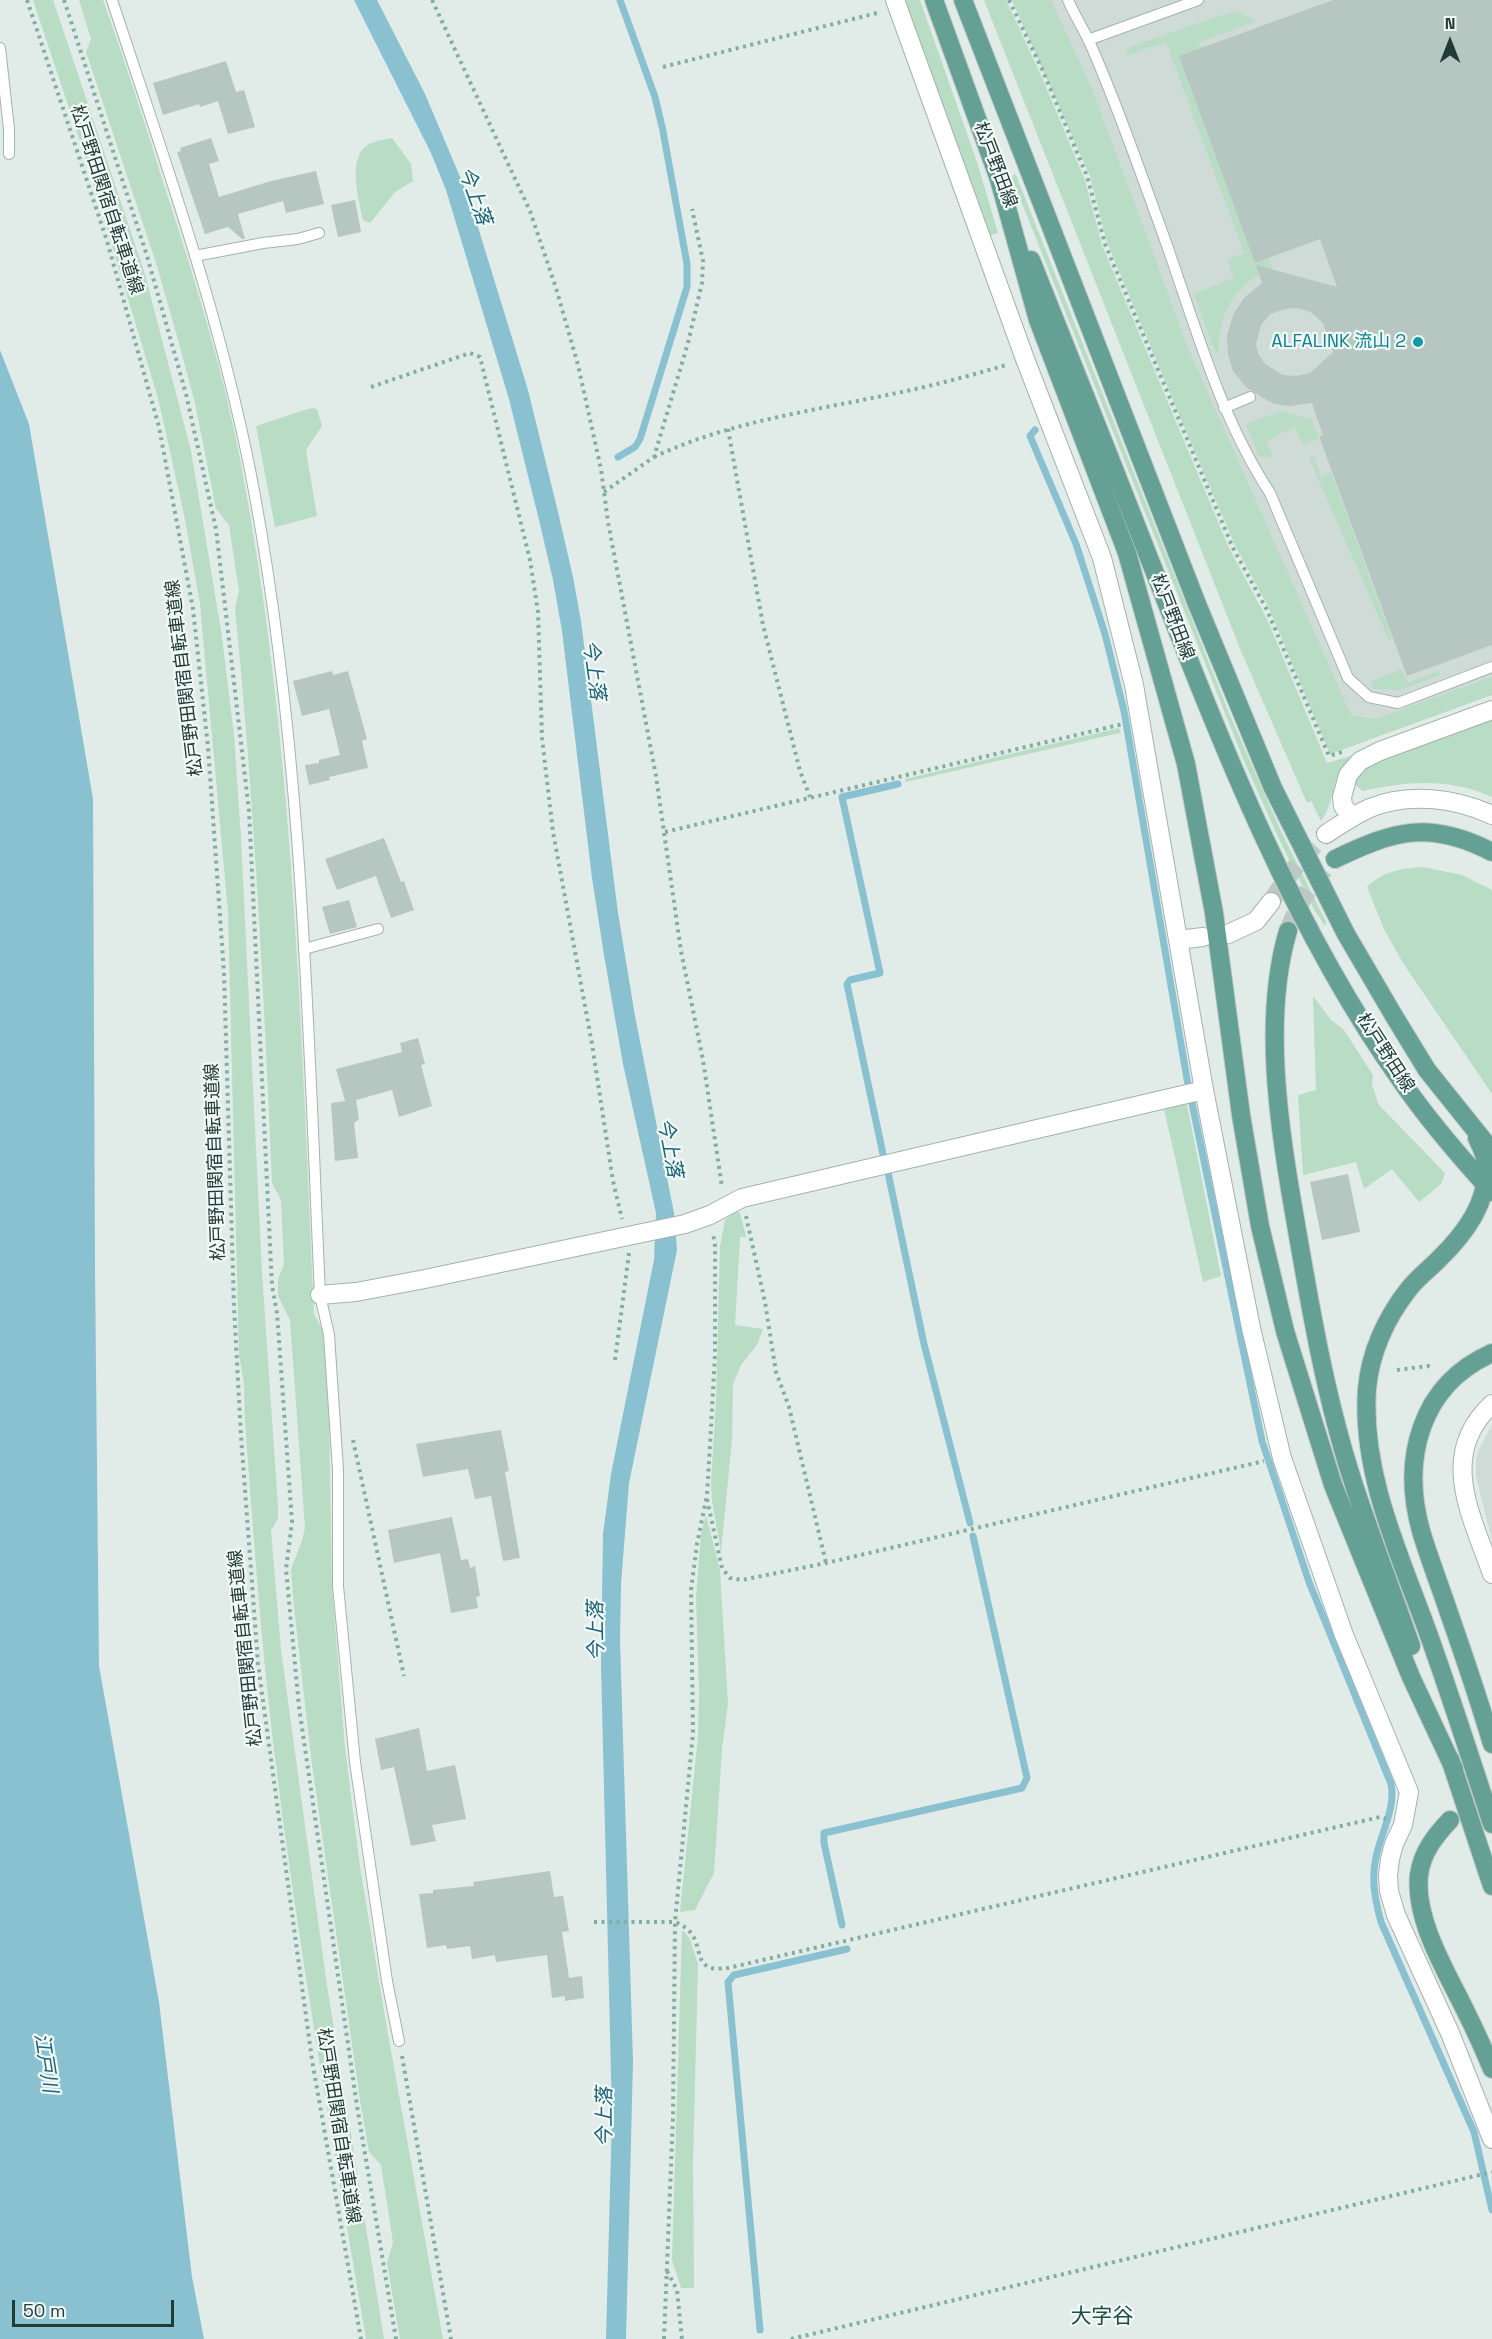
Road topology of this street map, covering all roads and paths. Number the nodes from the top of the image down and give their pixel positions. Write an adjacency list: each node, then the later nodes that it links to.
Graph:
1 (27, 0): 76 (path, 松戸野田関宿自転車道線)
2 (64, 0): 77 (path)
3 (112, 0): 18 (lane)
4 (432, 0): 25 (path)
5 (934, 0): 15 (main road, 松戸野田線)
6 (963, 0): 45 (main road, 松戸野田線)
7 (1009, 0): 29 (path)
8 (1068, 0): 11 (lane)
9 (1198, 0): 11 (lane)
10 (896, 4): 13 (path); 19 (street)
11 (1088, 40): 22 (lane)
12 (0, 48): 14 (lane)
13 (663, 67)
14 (9, 154)
15 (997, 172): 47 (main road, 松戸野田線); 64 (main road)
16 (692, 209): 24 (path)
17 (319, 233): 18 (lane)
18 (195, 256): 43 (lane)
19 (1025, 359): 23 (path); 42 (street)
20 (371, 387): 50 (path)
21 (1250, 397): 22 (lane)
22 (1224, 408): 26 (lane)
23 (728, 429): 24 (path); 30 (path)
24 (654, 457): 25 (path)
25 (604, 492): 33 (path)
26 (1492, 667)
27 (1492, 710): 32 (street)
28 (1120, 725): 30 (path)
29 (1348, 750)
30 (810, 797): 33 (path)
31 (1492, 815): 32 (street)
32 (1352, 817): 34 (street)
33 (665, 832): 49 (path)
34 (1326, 834)
35 (1492, 852): 36 (main road)
36 (1335, 859)
37 (1271, 902): 40 (street)
38 (378, 929): 43 (lane)
39 (1288, 931): 64 (main road)
40 (1228, 934)
41 (1203, 937): 42 (street)
42 (1178, 940): 44 (street)
43 (304, 950): 51 (lane)
44 (1194, 1092): 48 (street); 73 (street)
45 (1474, 1128): 46 (main road, 松戸野田線); 47 (main road)
46 (1492, 1151)
47 (1489, 1188): 67 (main road)
48 (742, 1198): 49 (street); 60 (path)
49 (717, 1210): 50 (street); 59 (path)
50 (626, 1237): 51 (street); 53 (path)
51 (320, 1294): 71 (lane)
52 (1492, 1353): 63 (main road)
53 (615, 1360)
54 (1433, 1369): 55 (path)
55 (1397, 1370)
56 (1492, 1404): 61 (street)
57 (352, 1437): 62 (path)
58 (1263, 1462): 60 (path)
59 (707, 1495): 60 (path); 70 (path)
60 (826, 1563)
61 (1492, 1574)
62 (404, 1676)
63 (1492, 1744)
64 (1454, 1769): 68 (main road)
65 (1380, 1817): 70 (path)
66 (1450, 1820): 72 (main road)
67 (1492, 1824)
68 (1492, 1886)
69 (594, 1922): 70 (path)
70 (675, 1922): 75 (path)
71 (399, 2041): 78 (path)
72 (1492, 2069)
73 (1492, 2139)
74 (1492, 2172): 81 (path)
75 (667, 2270): 79 (path); 80 (path)
76 (361, 2339)
77 (396, 2339)
78 (451, 2339)
79 (664, 2339)
80 (682, 2339)
81 (791, 2339)

